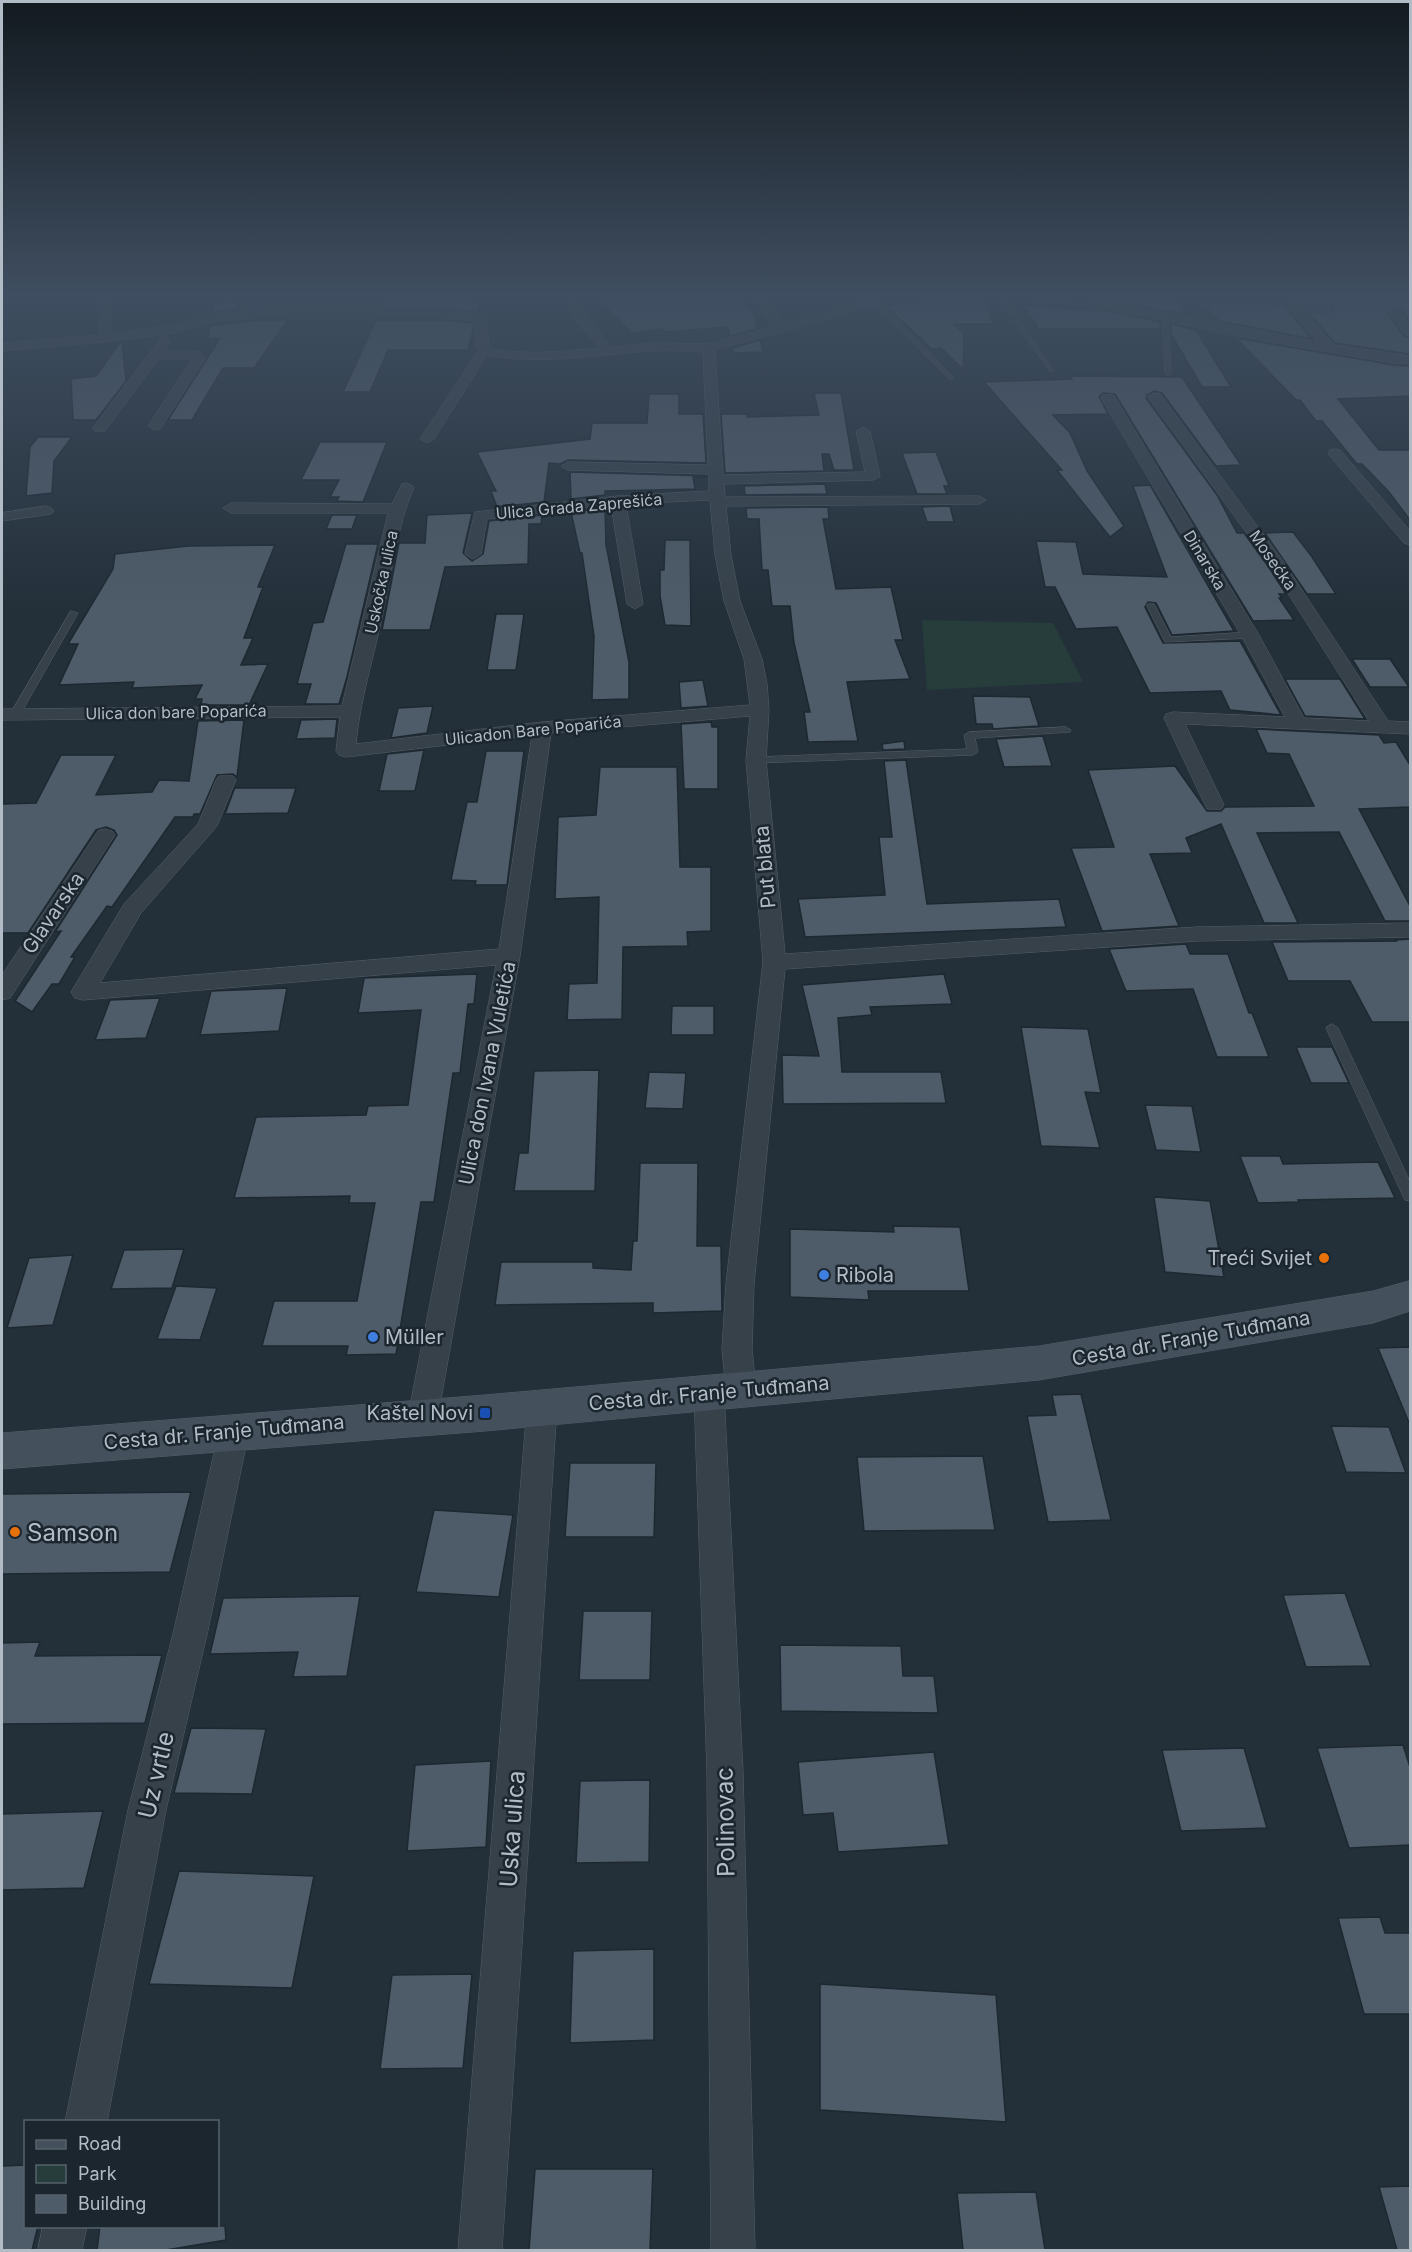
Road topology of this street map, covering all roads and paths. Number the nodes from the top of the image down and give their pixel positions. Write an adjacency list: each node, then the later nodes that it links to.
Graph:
1 (120, 402): 8 (street)
2 (171, 402): 7 (street)
3 (451, 402): 10 (street)
4 (712, 402): 14 (street, Put blata)
5 (1110, 402): 26 (street, Dinarska)
6 (1159, 402): 32 (street, Mosećka)
7 (155, 426)
8 (100, 428)
9 (863, 431): 14 (street)
10 (427, 439)
11 (1335, 453): 21 (street)
12 (568, 466): 14 (street)
13 (407, 487): 18 (street)
14 (717, 487): 15 (street, Ulica Grada Zaprešića); 16 (street); 27 (street, Put blata)
15 (618, 500): 22 (street, Ulica Grada Zaprešića); 23 (street)
16 (980, 500)
17 (231, 508): 18 (street, Uskočka ulica)
18 (397, 509): 28 (street, Uskočka ulica)
19 (46, 511): 20 (street)
20 (2, 517)
21 (1410, 540)
22 (473, 554)
23 (635, 604)
24 (1150, 606): 26 (lane)
25 (74, 613): 29 (lane)
26 (1250, 635): 30 (street, Dinarska)
27 (760, 710): 31 (street, Ulicadon Bare Poparića); 35 (street, Put blata)
28 (350, 711): 29 (street, Ulica don bare Poparića); 31 (street, Ulicadon Bare Poparića)
29 (9, 713)
30 (1298, 724): 32 (street); 37 (street)
31 (542, 728): 40 (street, Ulica don Ivana Vuletića)
32 (1383, 728): 33 (street)
33 (1410, 728)
34 (1066, 730): 35 (lane)
35 (756, 760): 41 (street, Put blata)
36 (226, 780): 40 (street)
37 (1214, 805)
38 (105, 835): 42 (street, Glavarska)
39 (1410, 930): 41 (street)
40 (509, 956): 48 (street, Ulica don Ivana Vuletića)
41 (774, 962): 46 (street, Put blata)
42 (2, 992)
43 (1332, 1028): 44 (lane)
44 (1410, 1196)
45 (1410, 1296): 46 (main road, Cesta dr. Franje Tuđmana)
46 (725, 1392): 47 (main road, Cesta dr. Franje Tuđmana); 55 (street, Polinovac)
47 (542, 1407): 48 (main road, Cesta dr. Franje Tuđmana); 54 (street, Uska ulica)
48 (423, 1416): 49 (main road, Cesta dr. Franje Tuđmana)
49 (234, 1431): 50 (main road, Cesta dr. Franje Tuđmana); 51 (street, Uz vrtle)
50 (2, 1451)
51 (86, 2120)
52 (65, 2228): 53 (street)
53 (60, 2250)
54 (480, 2250)
55 (733, 2250)

